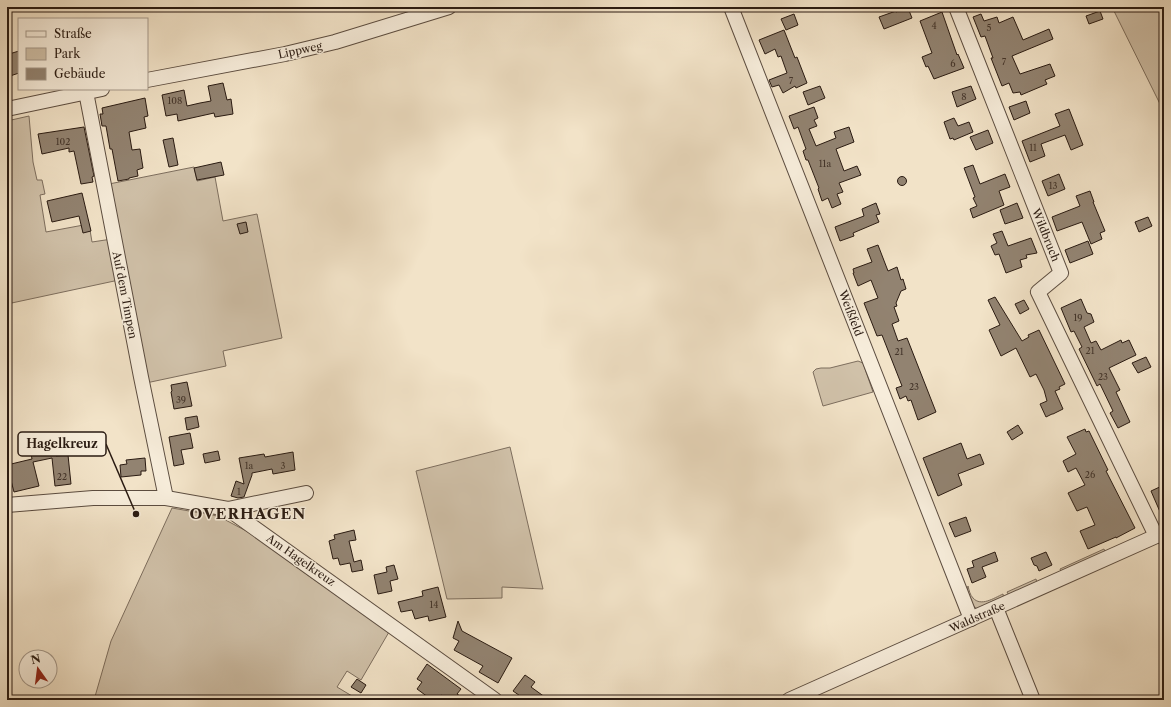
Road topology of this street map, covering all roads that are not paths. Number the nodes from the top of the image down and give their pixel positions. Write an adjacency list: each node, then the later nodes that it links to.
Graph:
1 (449, 7): 4 (street, Lippweg)
2 (731, 7): 14 (street, Weißfeld)
3 (956, 7): 12 (street, Wildbruch)
4 (148, 80)
5 (97, 90): 6 (street)
6 (86, 92): 7 (street); 9 (street, Auf dem Timpen)
7 (7, 109)
8 (306, 493): 11 (street)
9 (166, 498): 10 (street, Am Hagelkreuz); 11 (street, Am Hagelkreuz)
10 (7, 505)
11 (228, 509): 15 (street, Am Hagelkreuz)
12 (1160, 534): 13 (street, Waldstraße)
13 (996, 608): 14 (street, Waldstraße); 17 (street)
14 (971, 619): 16 (street, Waldstraße)
15 (495, 700)
16 (789, 700)
17 (1033, 700)

